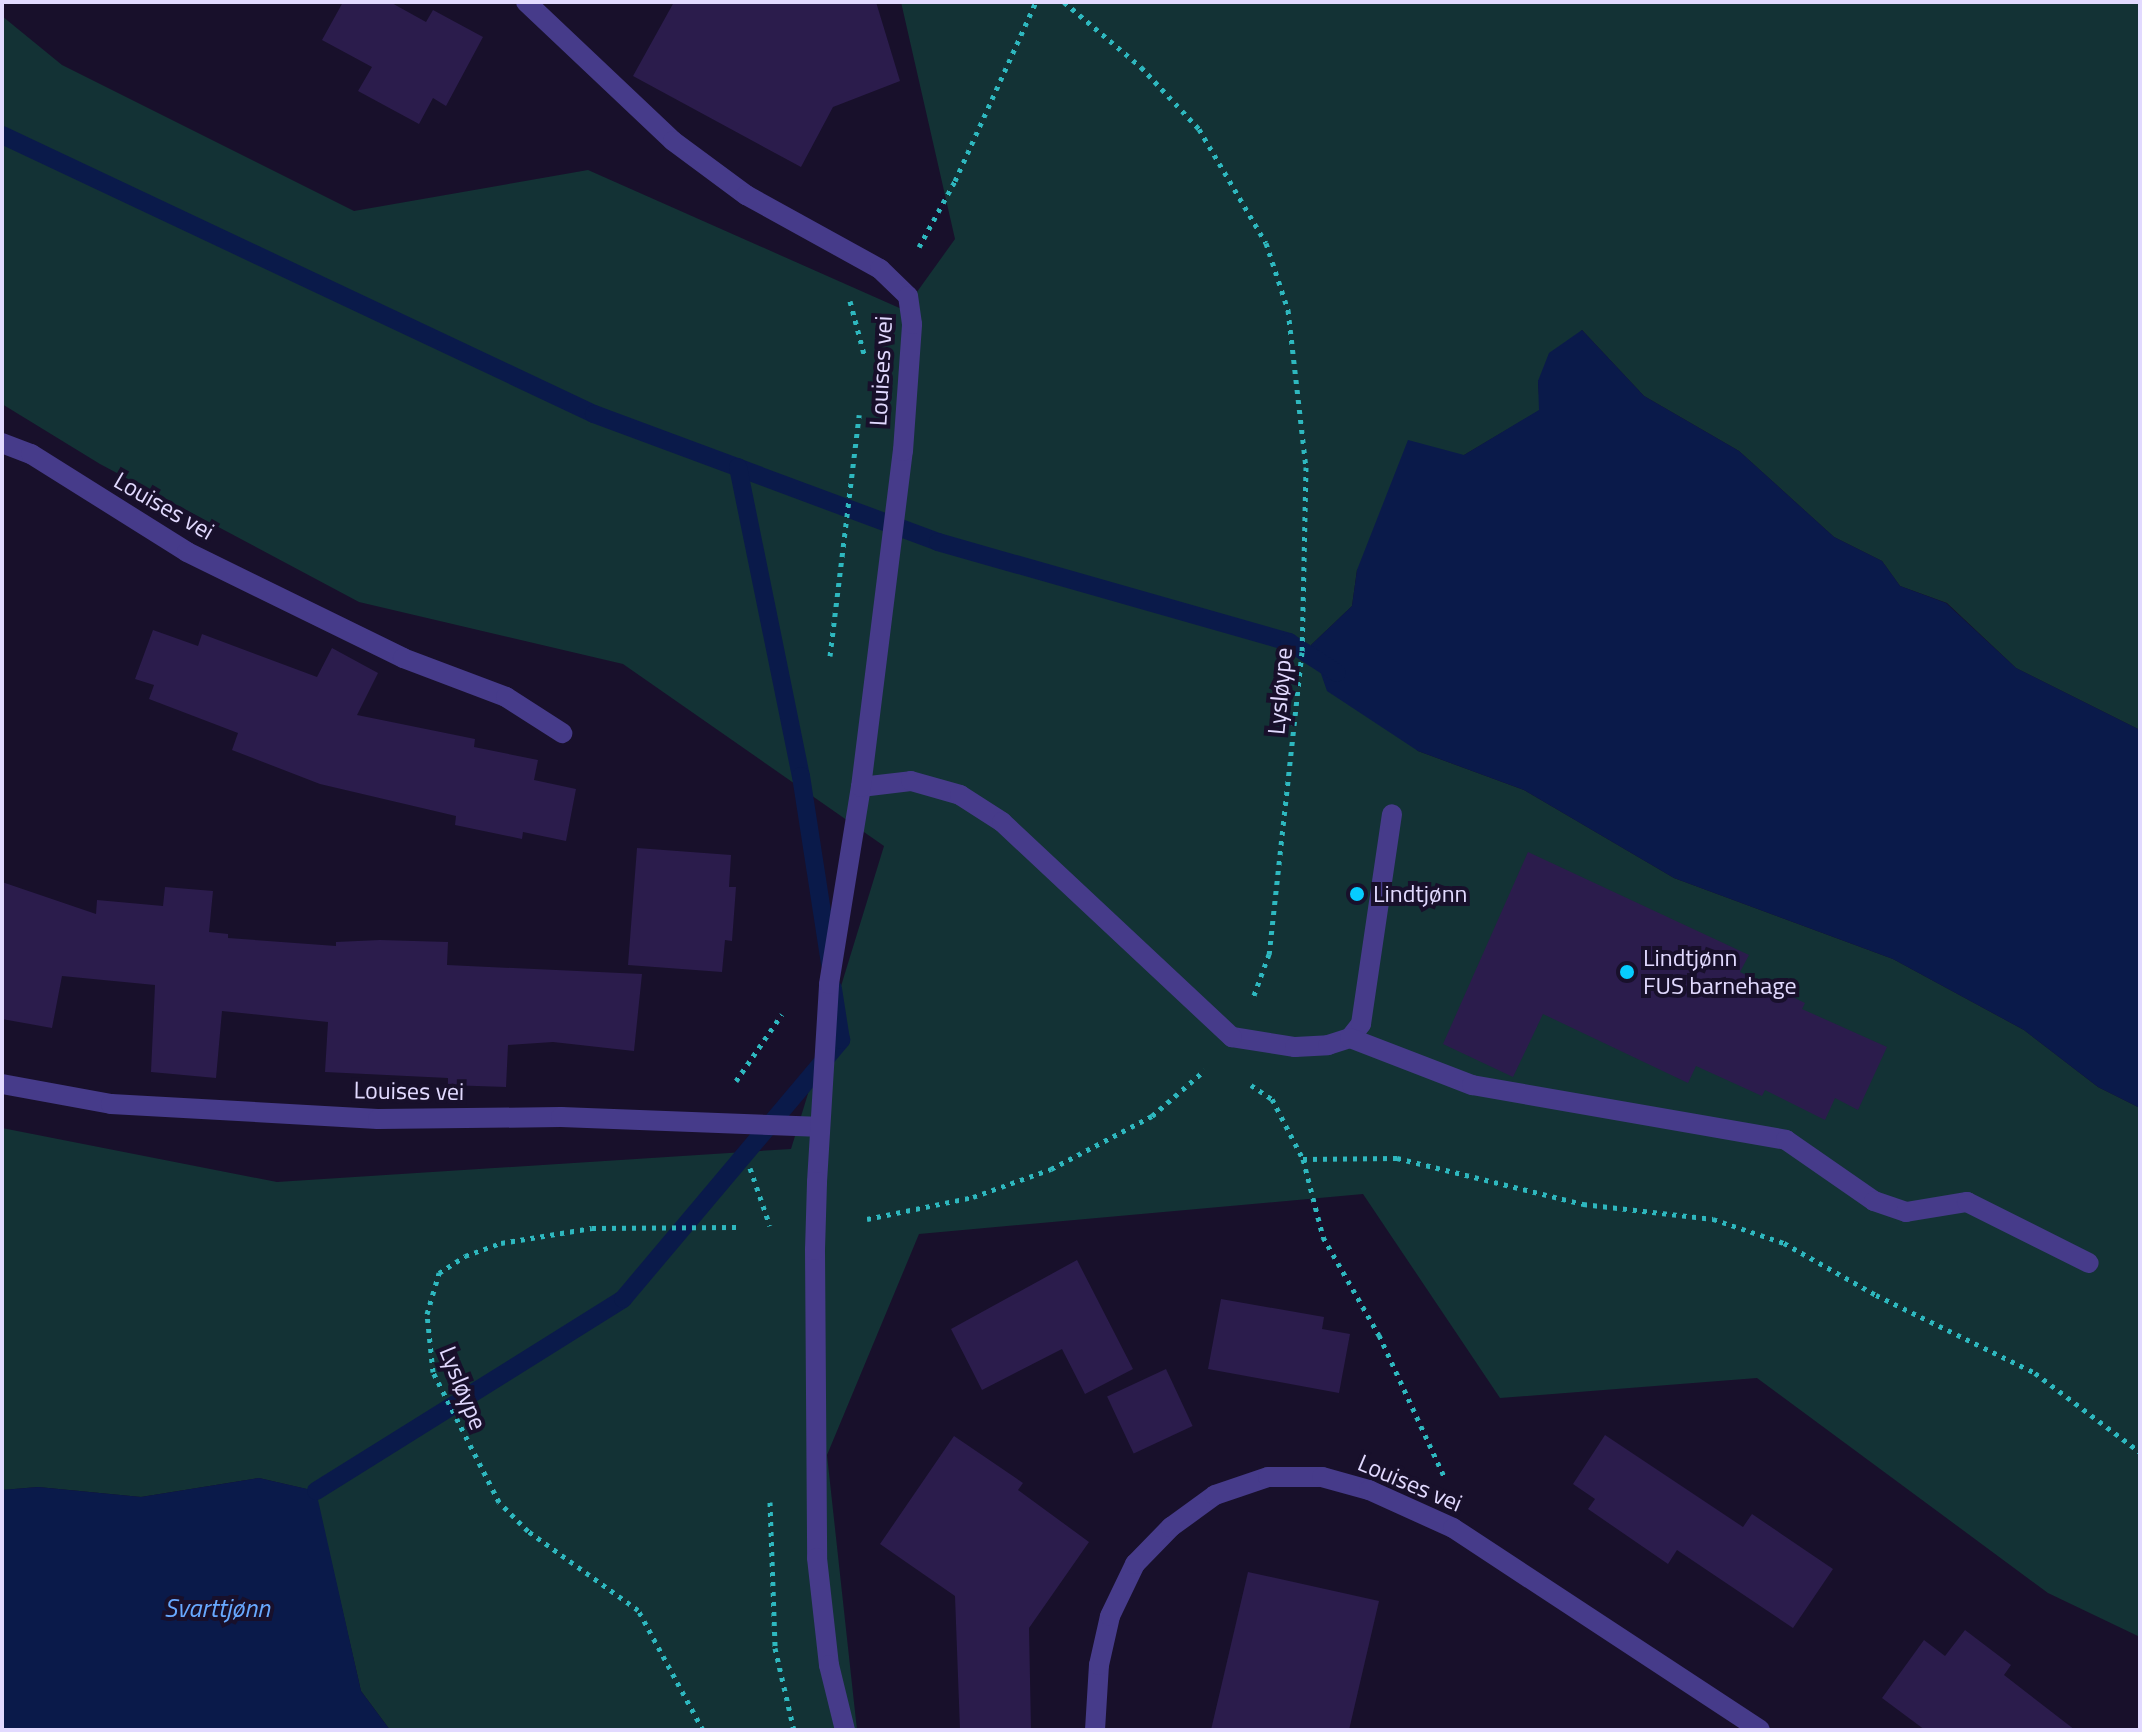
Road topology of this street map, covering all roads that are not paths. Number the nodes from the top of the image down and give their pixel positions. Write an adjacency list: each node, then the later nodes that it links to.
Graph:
1 (526, 2): 4 (street, Louises vei)
2 (2, 443): 3 (street, Louises vei)
3 (562, 733)
4 (861, 787): 6 (street); 8 (street, Louises vei)
5 (1392, 814): 6 (street)
6 (1350, 1038): 9 (street)
7 (2, 1084): 8 (street, Louises vei)
8 (816, 1127): 10 (street, Louises vei, bridge)
9 (2089, 1263)
10 (845, 1730)
11 (1095, 1730): 12 (street, Louises vei)
12 (1760, 1730)

